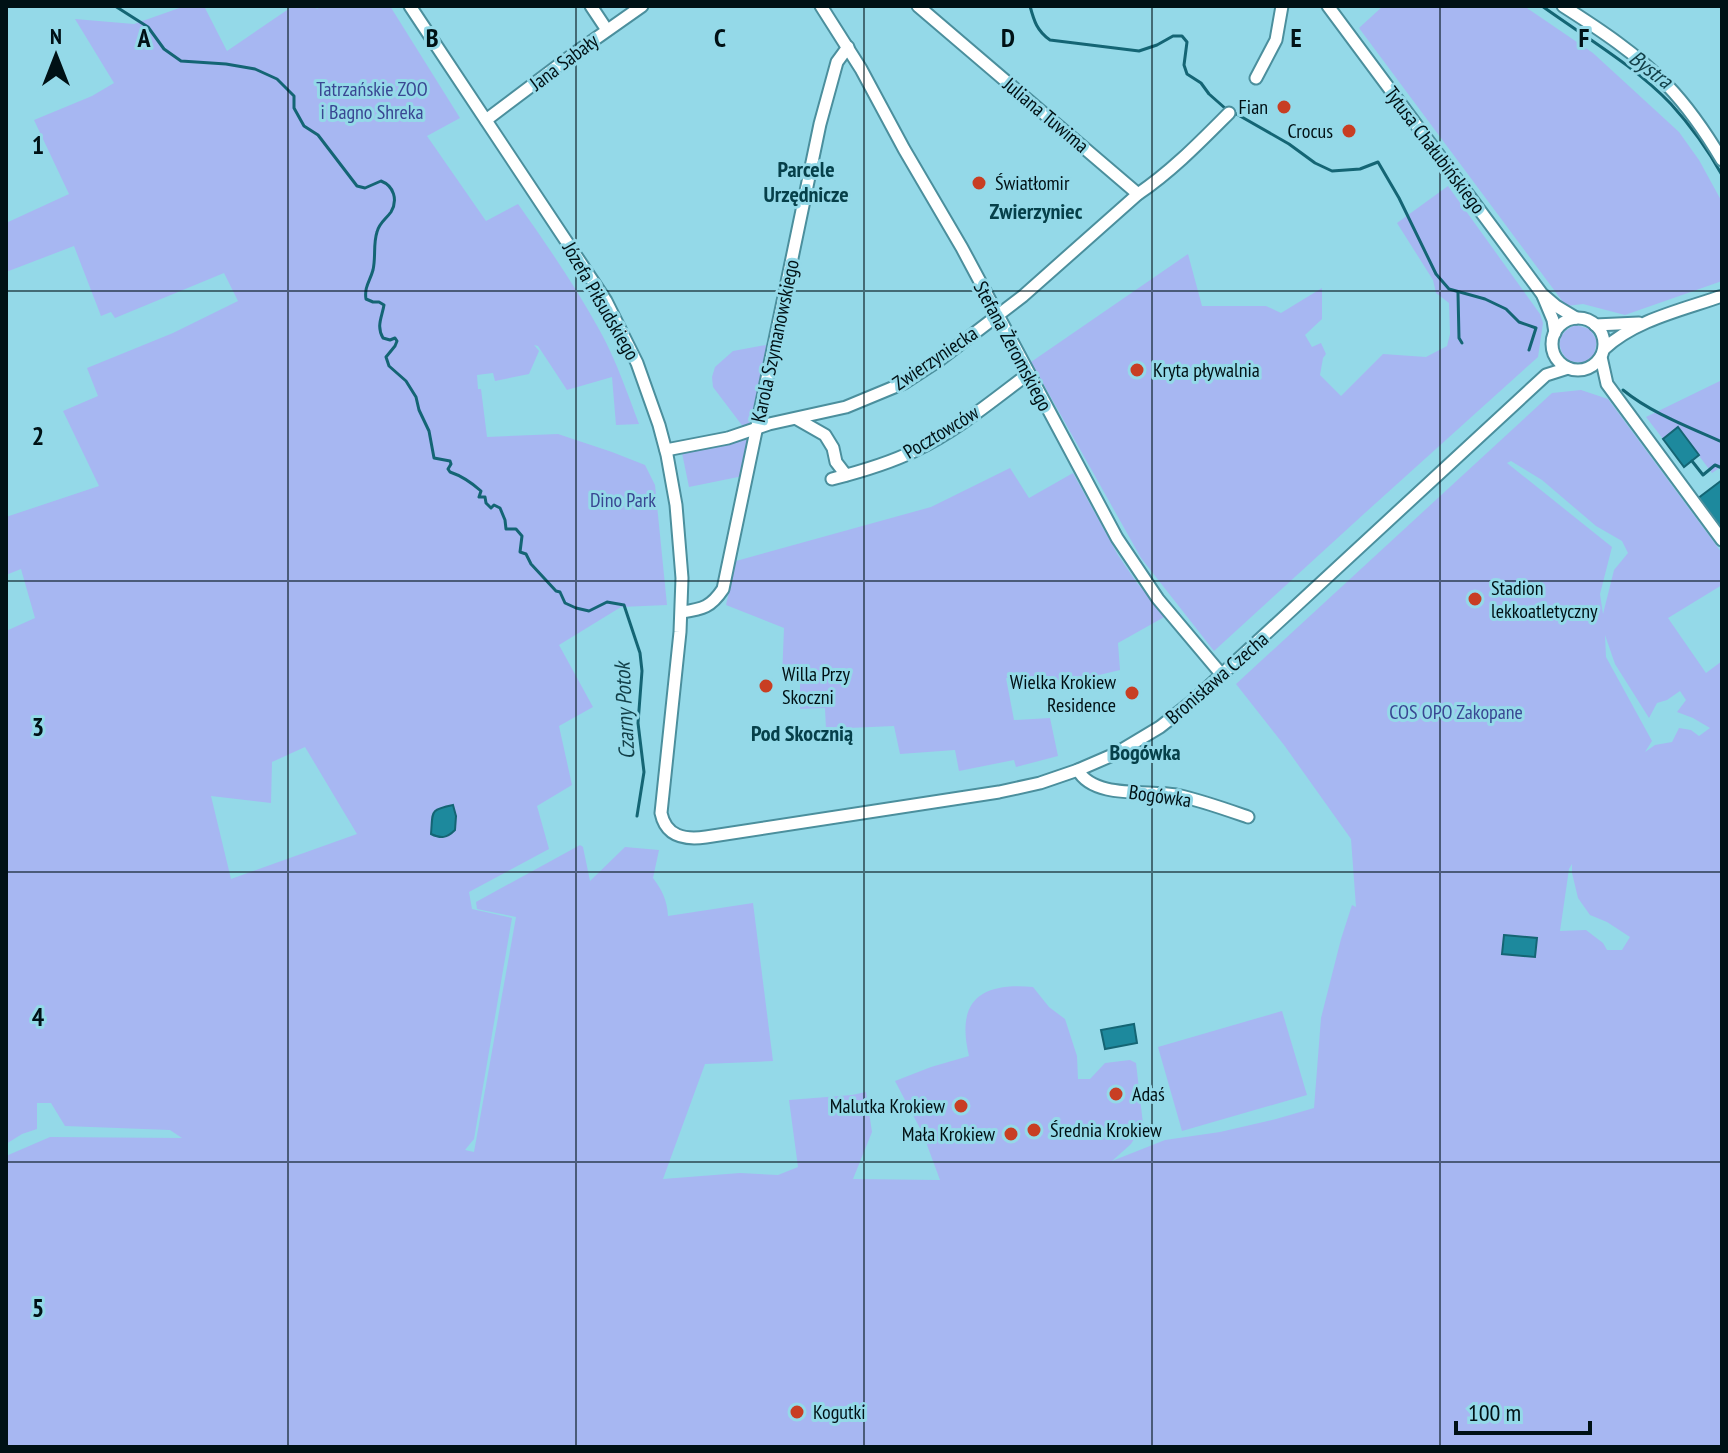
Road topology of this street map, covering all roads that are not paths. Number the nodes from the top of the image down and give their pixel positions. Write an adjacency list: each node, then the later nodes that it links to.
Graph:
1 (410, 6): 13 (street, Józefa Piłsudskiego)
2 (591, 6): 9 (street)
3 (642, 6): 9 (street, Jana Sabały)
4 (821, 6): 10 (street, Stefana Żeromskiego)
5 (918, 6): 15 (street, Juliana Tuwima)
6 (1282, 6): 11 (street)
7 (1328, 6): 16 (street, Tytusa Chałubińskiego)
8 (1563, 6): 14 (street)
9 (607, 30): 13 (street, Jana Sabały)
10 (848, 47): 18 (street, Stefana Żeromskiego); 31 (street, Karola Szymanowskiego)
11 (1256, 78)
12 (1229, 113): 15 (street, Zwierzyniecka)
13 (486, 120): 32 (street, Józefa Piłsudskiego)
14 (1722, 160)
15 (1138, 194): 18 (street, Zwierzyniecka)
16 (1542, 294): 19 (street, Tytusa Chałubińskiego); 22 (street, Tytusa Chałubińskiego)
17 (1722, 296): 20 (street)
18 (997, 315): 27 (street, Stefana Żeromskiego); 30 (street, Zwierzyniecka)
19 (1576, 318): 21 (street); 22 (street)
20 (1647, 322): 21 (street); 24 (street)
21 (1595, 325): 24 (street)
22 (1555, 333): 23 (street)
23 (1554, 353): 25 (street); 28 (street, Bronisława Czecha)
24 (1602, 353): 26 (street); 29 (street)
25 (1568, 368): 26 (street); 28 (street, Bronisława Czecha)
26 (1584, 370): 29 (street)
27 (1028, 374): 33 (street, Pocztowców); 37 (street, Stefana Żeromskiego)
28 (1546, 375): 37 (street, Bronisława Czecha)
29 (1607, 384): 35 (street)
30 (797, 419): 31 (street, Zwierzyniecka); 33 (street)
31 (757, 428): 32 (street, Zwierzyniecka); 36 (street, Karola Szymanowskiego)
32 (666, 450): 36 (street, Józefa Piłsudskiego)
33 (846, 475): 34 (street, Pocztowców)
34 (832, 479)
35 (1722, 540)
36 (682, 612): 40 (street, Józefa Piłsudskiego)
37 (1222, 675): 38 (street, Bronisława Czecha)
38 (1078, 770): 39 (street, Bogówka); 40 (street, Bronisława Czecha)
39 (1248, 817)
40 (666, 827)

